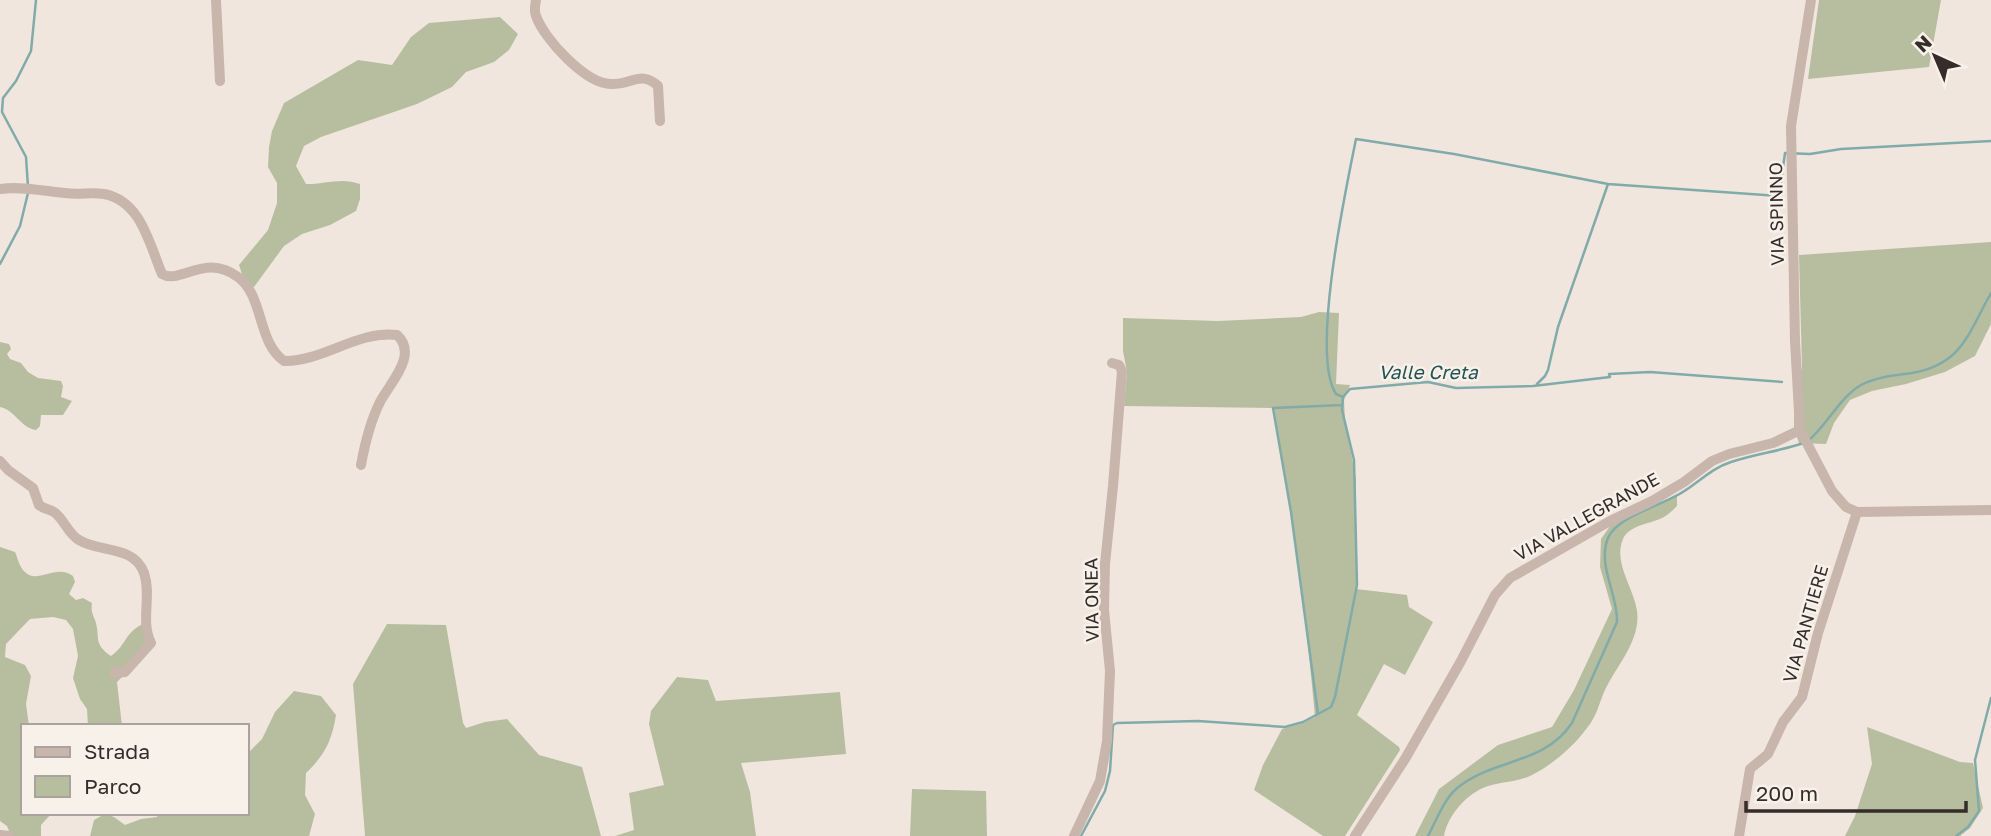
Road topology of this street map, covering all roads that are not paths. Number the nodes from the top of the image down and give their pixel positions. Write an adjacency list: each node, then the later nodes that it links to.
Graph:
1 (216, 0): 4 (street)
2 (536, 0): 5 (street)
3 (1811, 0): 8 (street, VIA SPINNO)
4 (220, 81)
5 (660, 121)
6 (0, 189): 10 (street)
7 (1112, 363): 18 (street, VIA ONEA)
8 (1800, 429): 11 (street); 19 (street, VIA VALLEGRANDE)
9 (0, 461): 15 (street)
10 (361, 465)
11 (1846, 507): 13 (street); 14 (street, VIA PANTIERE)
12 (1991, 510): 13 (street)
13 (1857, 512): 14 (street, VIA PANTIERE)
14 (1850, 528): 20 (street, VIA PANTIERE)
15 (114, 673)
16 (0, 835): 17 (street)
17 (9, 836)
18 (1074, 836)
19 (1354, 836)
20 (1739, 836)

